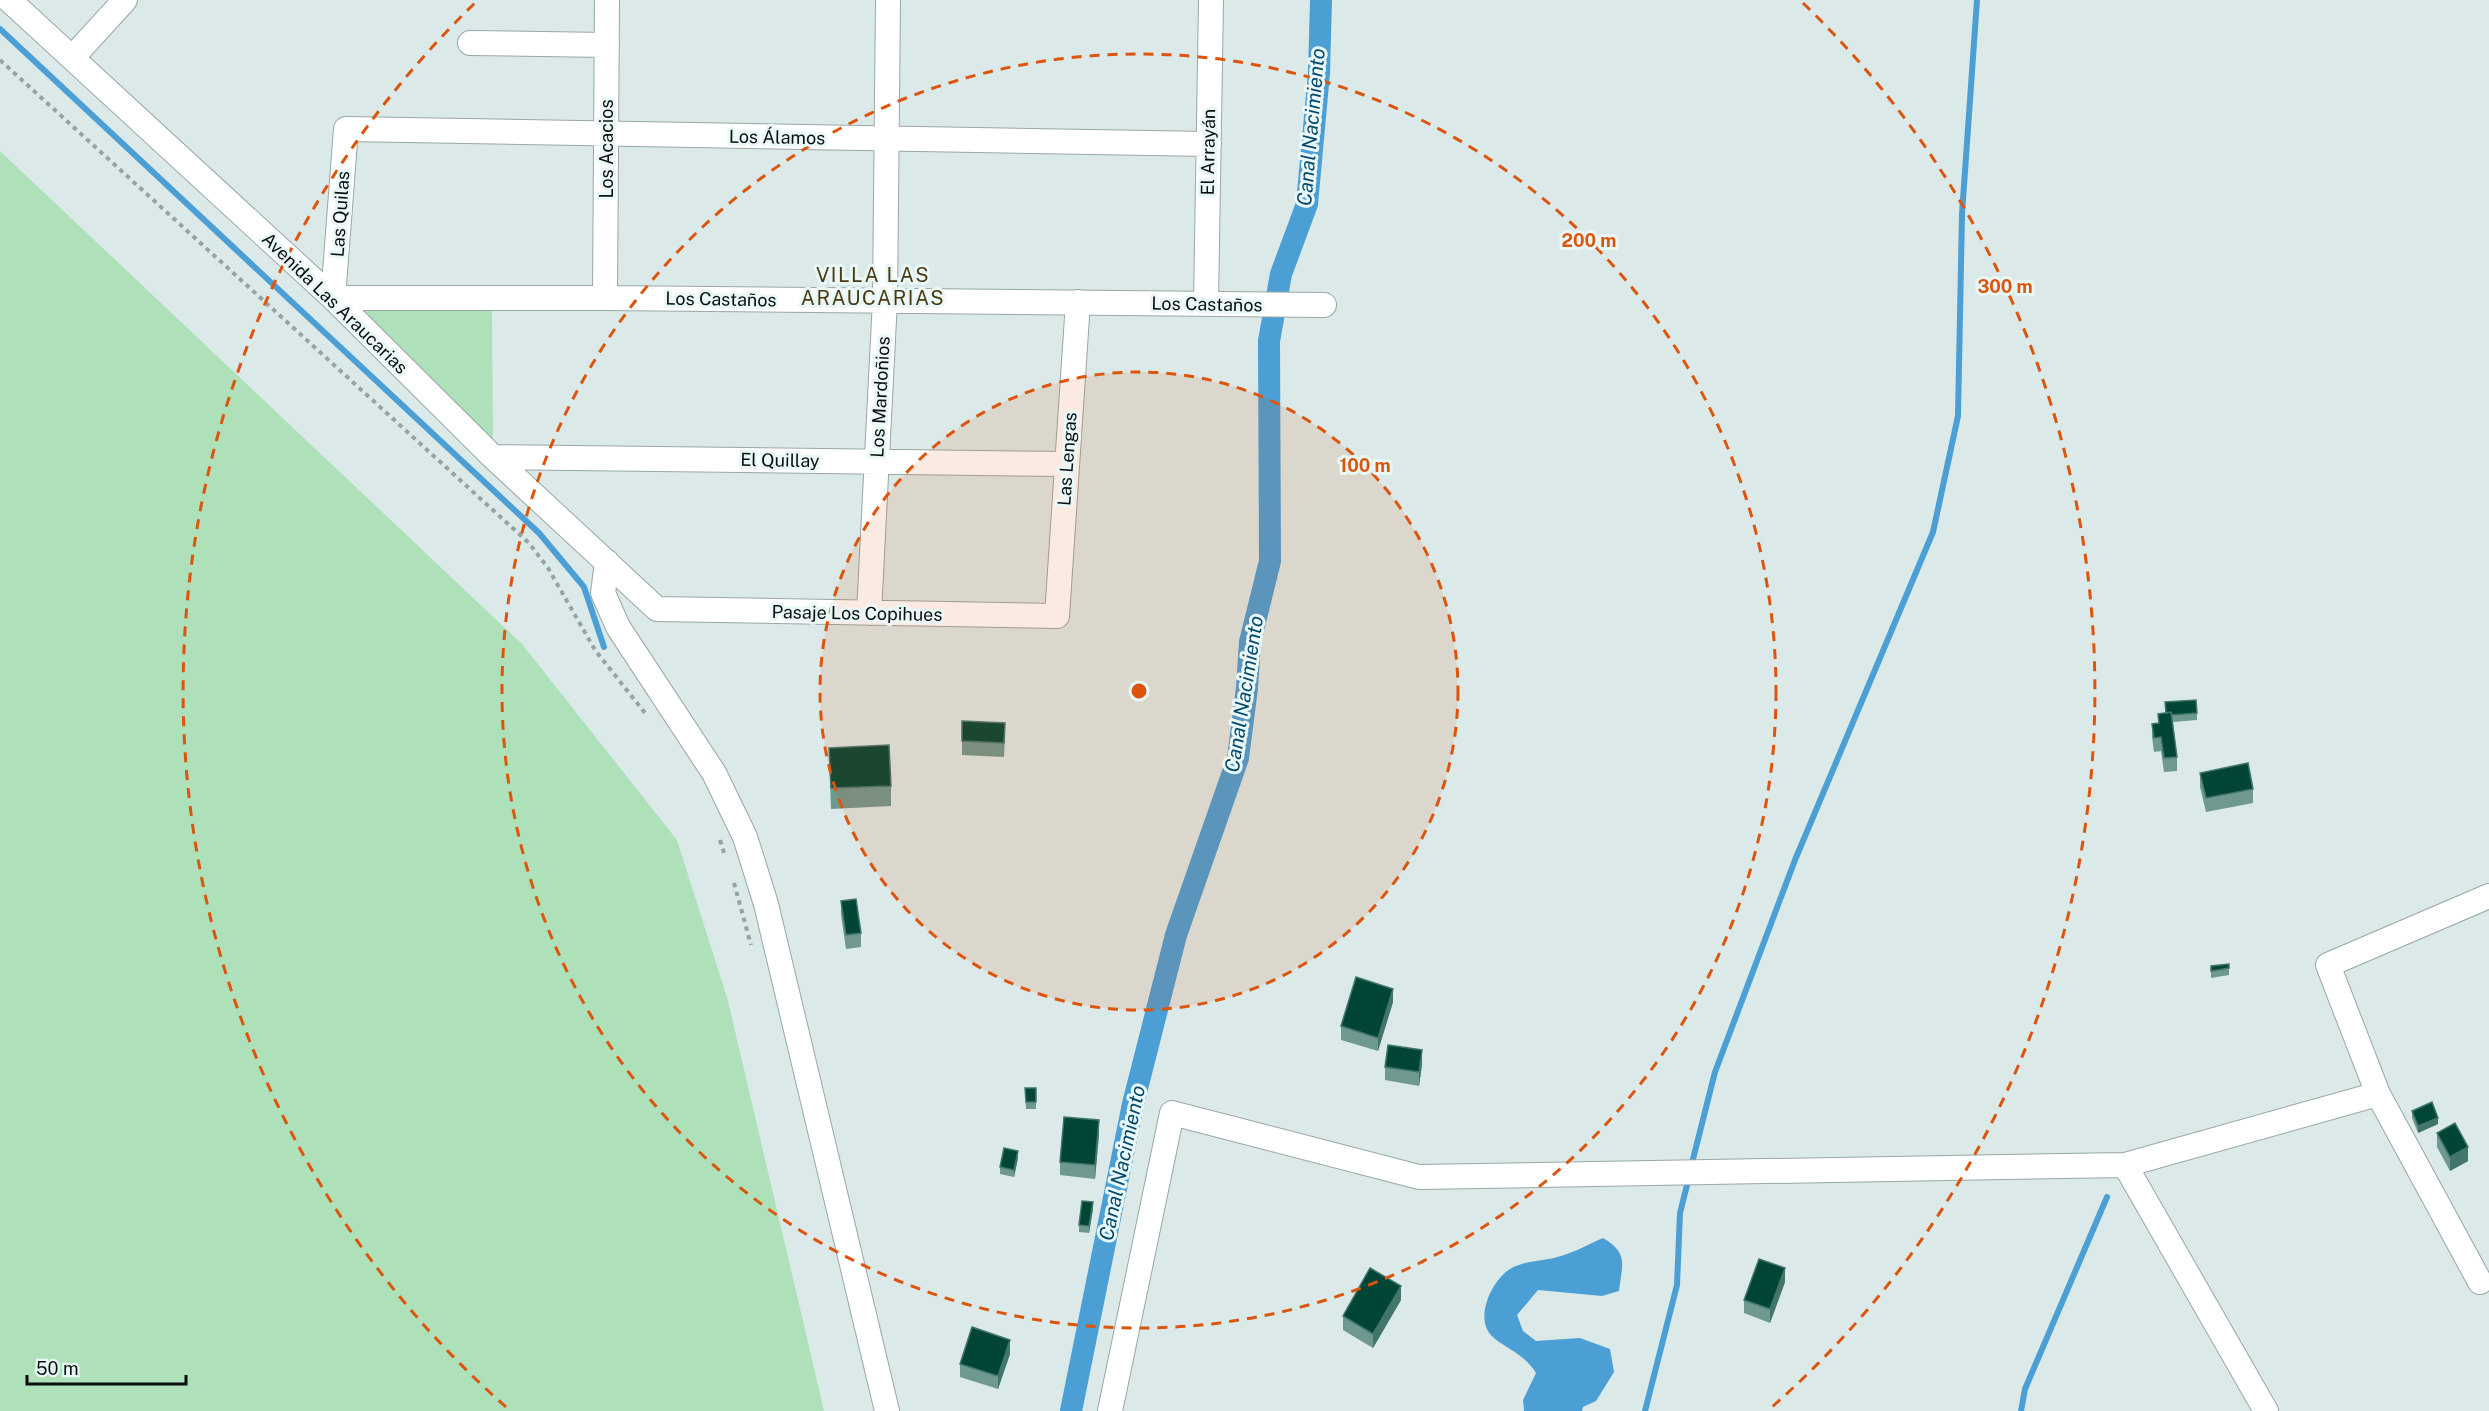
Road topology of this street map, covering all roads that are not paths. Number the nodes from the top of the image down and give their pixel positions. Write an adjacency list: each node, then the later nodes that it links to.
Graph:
1 (9, 0): 8 (street, Avenida Las Araucarias)
2 (125, 0): 8 (street)
3 (607, 0): 7 (street, Los Acacios)
4 (888, 0): 11 (street, Los Mardoñios)
5 (1211, 0): 12 (street, El Arrayán)
6 (470, 43): 7 (street)
7 (607, 45): 10 (street, Los Acacios)
8 (72, 58): 13 (street, Avenida Las Araucarias)
9 (346, 129): 10 (street, Los Álamos); 13 (street, Las Quilas)
10 (606, 134): 11 (street, Los Álamos); 14 (street, Los Acacios)
11 (888, 139): 12 (street, Los Álamos); 15 (street, Los Mardoñios)
12 (1209, 144): 17 (street, El Arrayán)
13 (333, 298): 14 (street, Los Castaños); 19 (street, Avenida Las Araucarias)
14 (604, 298): 15 (street, Los Castaños)
15 (885, 300): 16 (street, Los Castaños); 20 (street, Los Mardoñios)
16 (1078, 303): 17 (street, Los Castaños); 21 (street, Las Lengas)
17 (1206, 304): 18 (street, Los Castaños)
18 (1324, 305)
19 (493, 457): 20 (street, El Quillay); 22 (street, Avenida Las Araucarias)
20 (877, 461): 21 (street, El Quillay); 24 (street, Los Mardoñios)
21 (1067, 464): 25 (street, Las Lengas)
22 (607, 562): 23 (street, Avenida Las Araucarias); 30 (street)
23 (657, 609): 24 (street, Pasaje Los Copihues)
24 (868, 613): 25 (street, Pasaje Los Copihues)
25 (1057, 616)
26 (2489, 896): 27 (street)
27 (2378, 1094): 28 (street); 29 (street)
28 (2126, 1165): 31 (street); 32 (street)
29 (2480, 1281)
30 (887, 1411)
31 (1110, 1411)
32 (2266, 1411)

